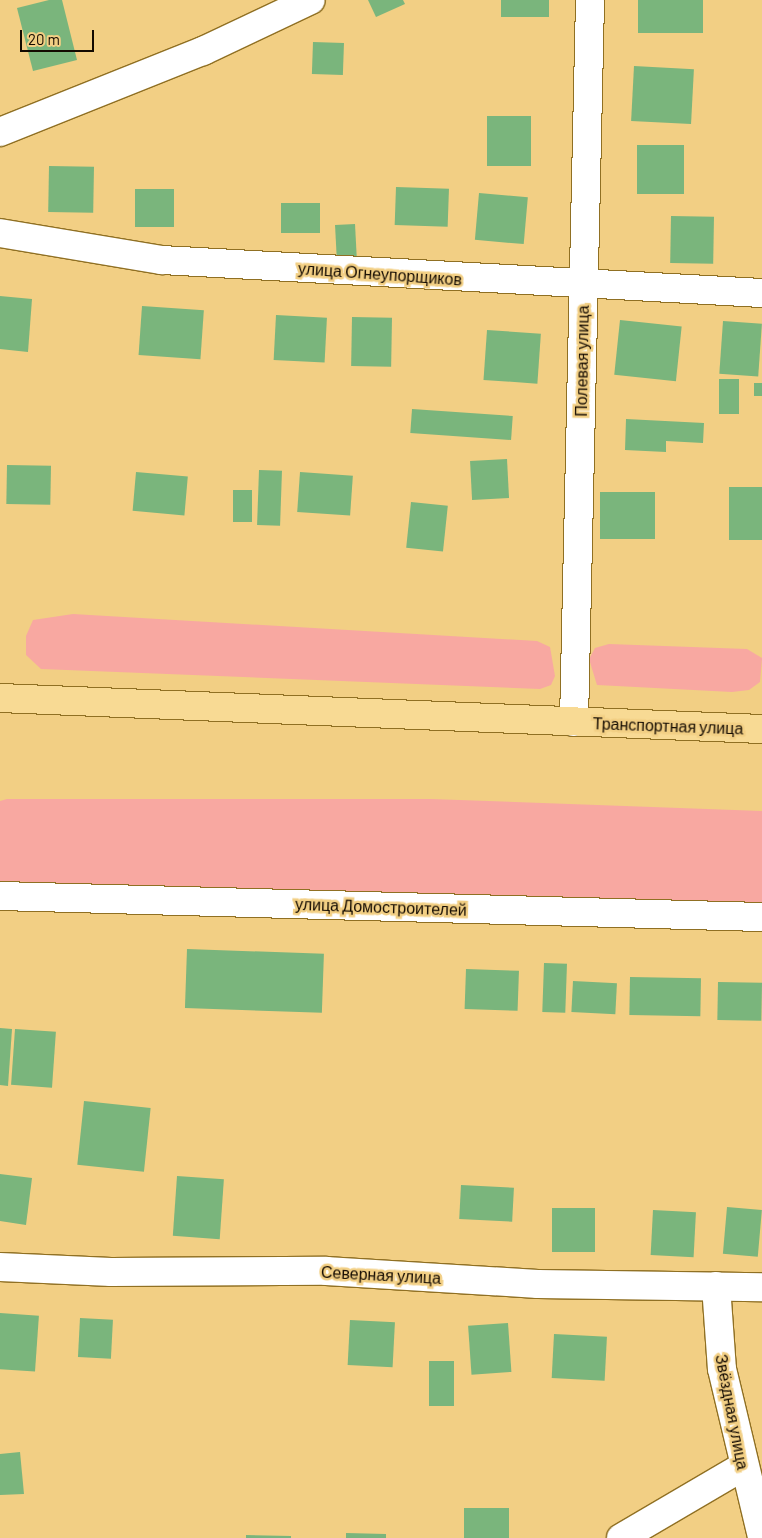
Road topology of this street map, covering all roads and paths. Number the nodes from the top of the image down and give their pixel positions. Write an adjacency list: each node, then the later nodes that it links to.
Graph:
1 (311, 0): 3 (street)
2 (590, 0): 5 (street, Полевая улица)
3 (0, 132)
4 (0, 232): 5 (street, улица Огнеупорщиков)
5 (583, 287): 6 (street, улица Огнеупорщиков); 8 (street, Полевая улица)
6 (762, 293)
7 (0, 698): 8 (main road, Транспортная улица)
8 (574, 722): 9 (main road, Транспортная улица)
9 (762, 729)
10 (0, 896): 11 (street, улица Домостроителей)
11 (762, 917)
12 (0, 1267): 13 (street, Северная улица)
13 (716, 1286): 14 (street, Северная улица); 15 (street, Звёздная улица)
14 (762, 1286)
15 (742, 1467): 16 (street, Звёздная улица); 17 (street)
16 (762, 1537)
17 (622, 1538)

